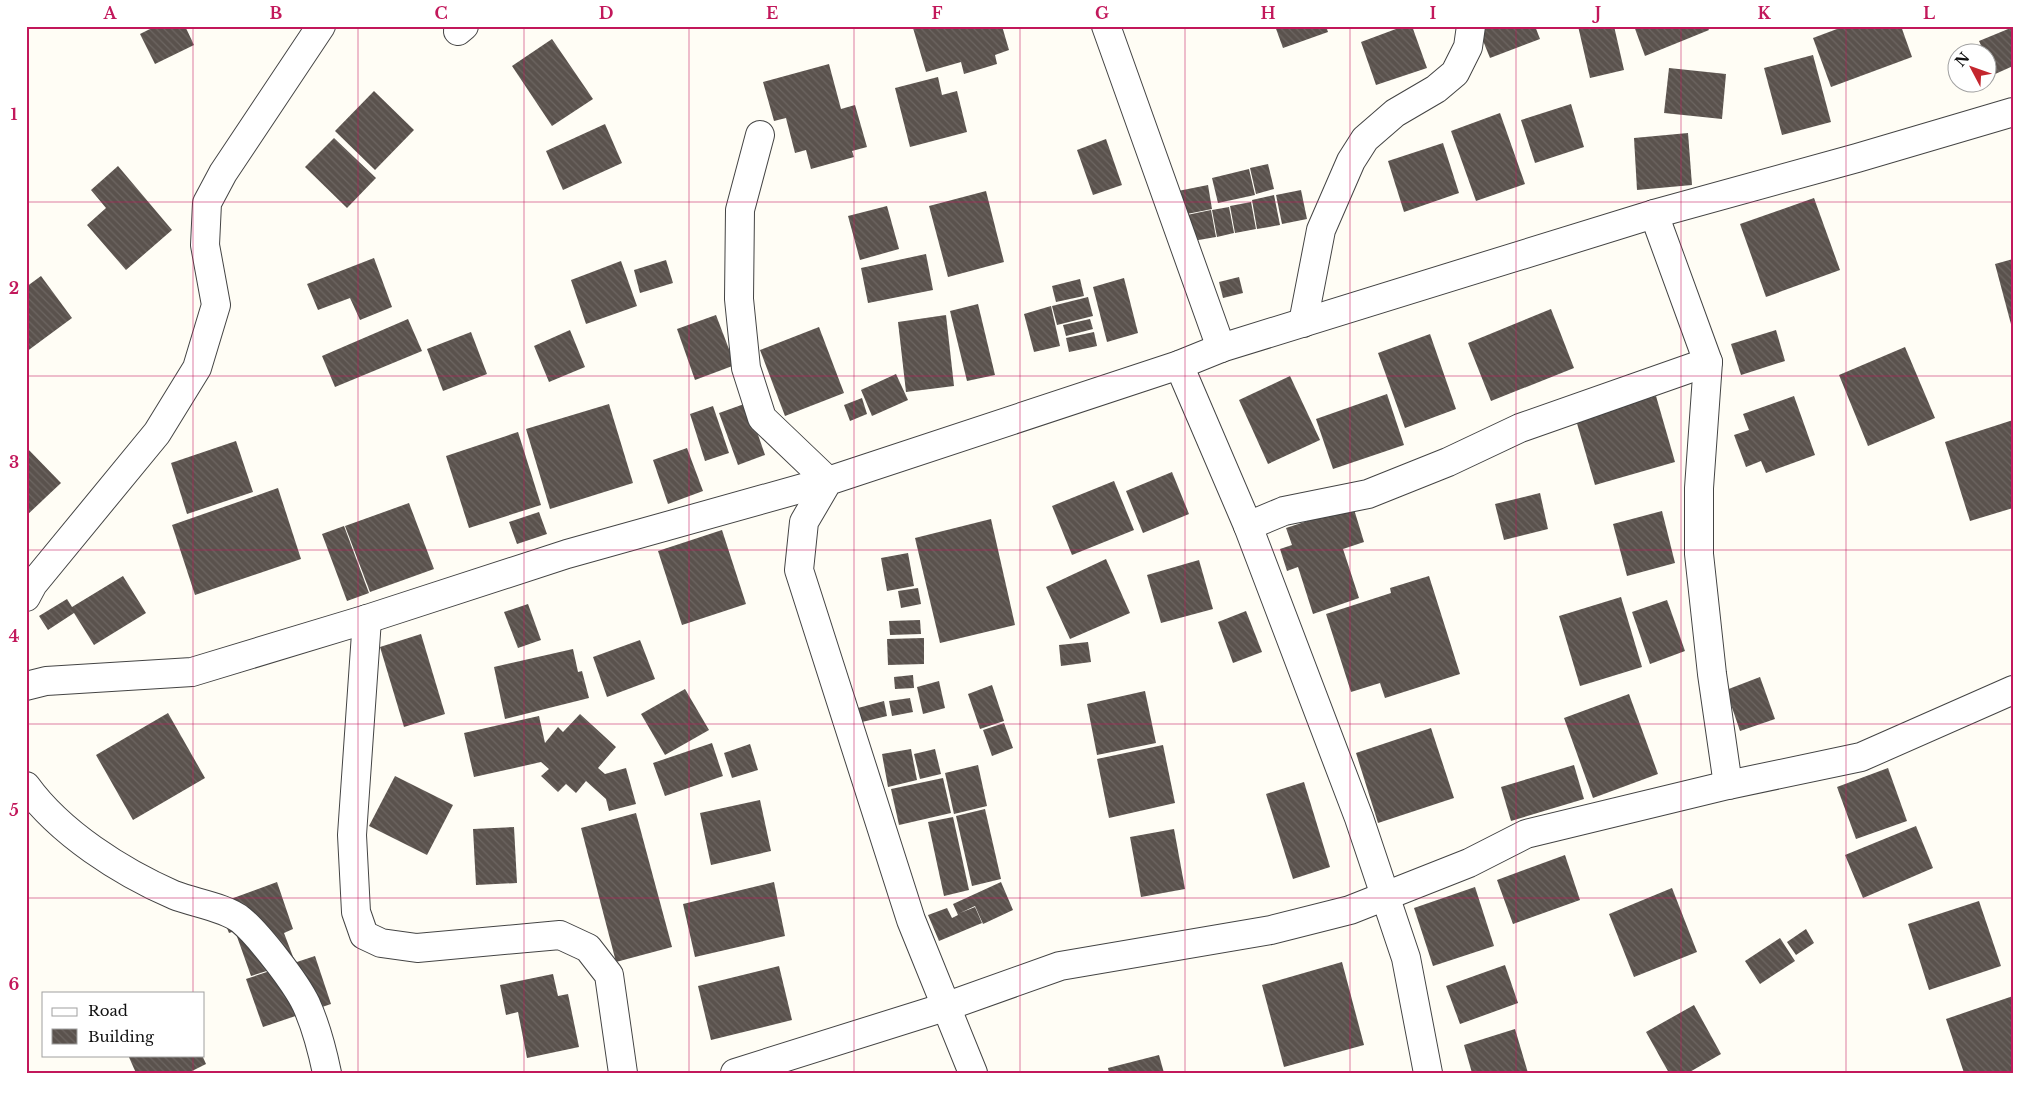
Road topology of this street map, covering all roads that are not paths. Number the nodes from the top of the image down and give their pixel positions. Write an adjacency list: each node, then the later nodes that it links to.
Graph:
1 (321, 26): 13 (street)
2 (1471, 26): 7 (street)
3 (1108, 27): 8 (street)
4 (2013, 112): 6 (street)
5 (760, 135): 11 (street)
6 (1654, 214): 7 (street); 9 (street)
7 (1303, 324): 8 (street)
8 (1221, 348): 10 (street)
9 (1708, 362): 12 (street); 17 (street)
10 (1179, 365): 11 (street); 12 (street)
11 (828, 481): 14 (street); 20 (street)
12 (1248, 526): 19 (street)
13 (26, 597)
14 (367, 619): 15 (street); 22 (street)
15 (26, 686)
16 (2013, 690): 17 (street)
17 (1728, 785): 19 (street)
18 (26, 786): 21 (street)
19 (1385, 895): 20 (street); 25 (street)
20 (945, 1007): 23 (street); 24 (street)
21 (327, 1073)
22 (623, 1073)
23 (735, 1073)
24 (973, 1073)
25 (1428, 1073)

